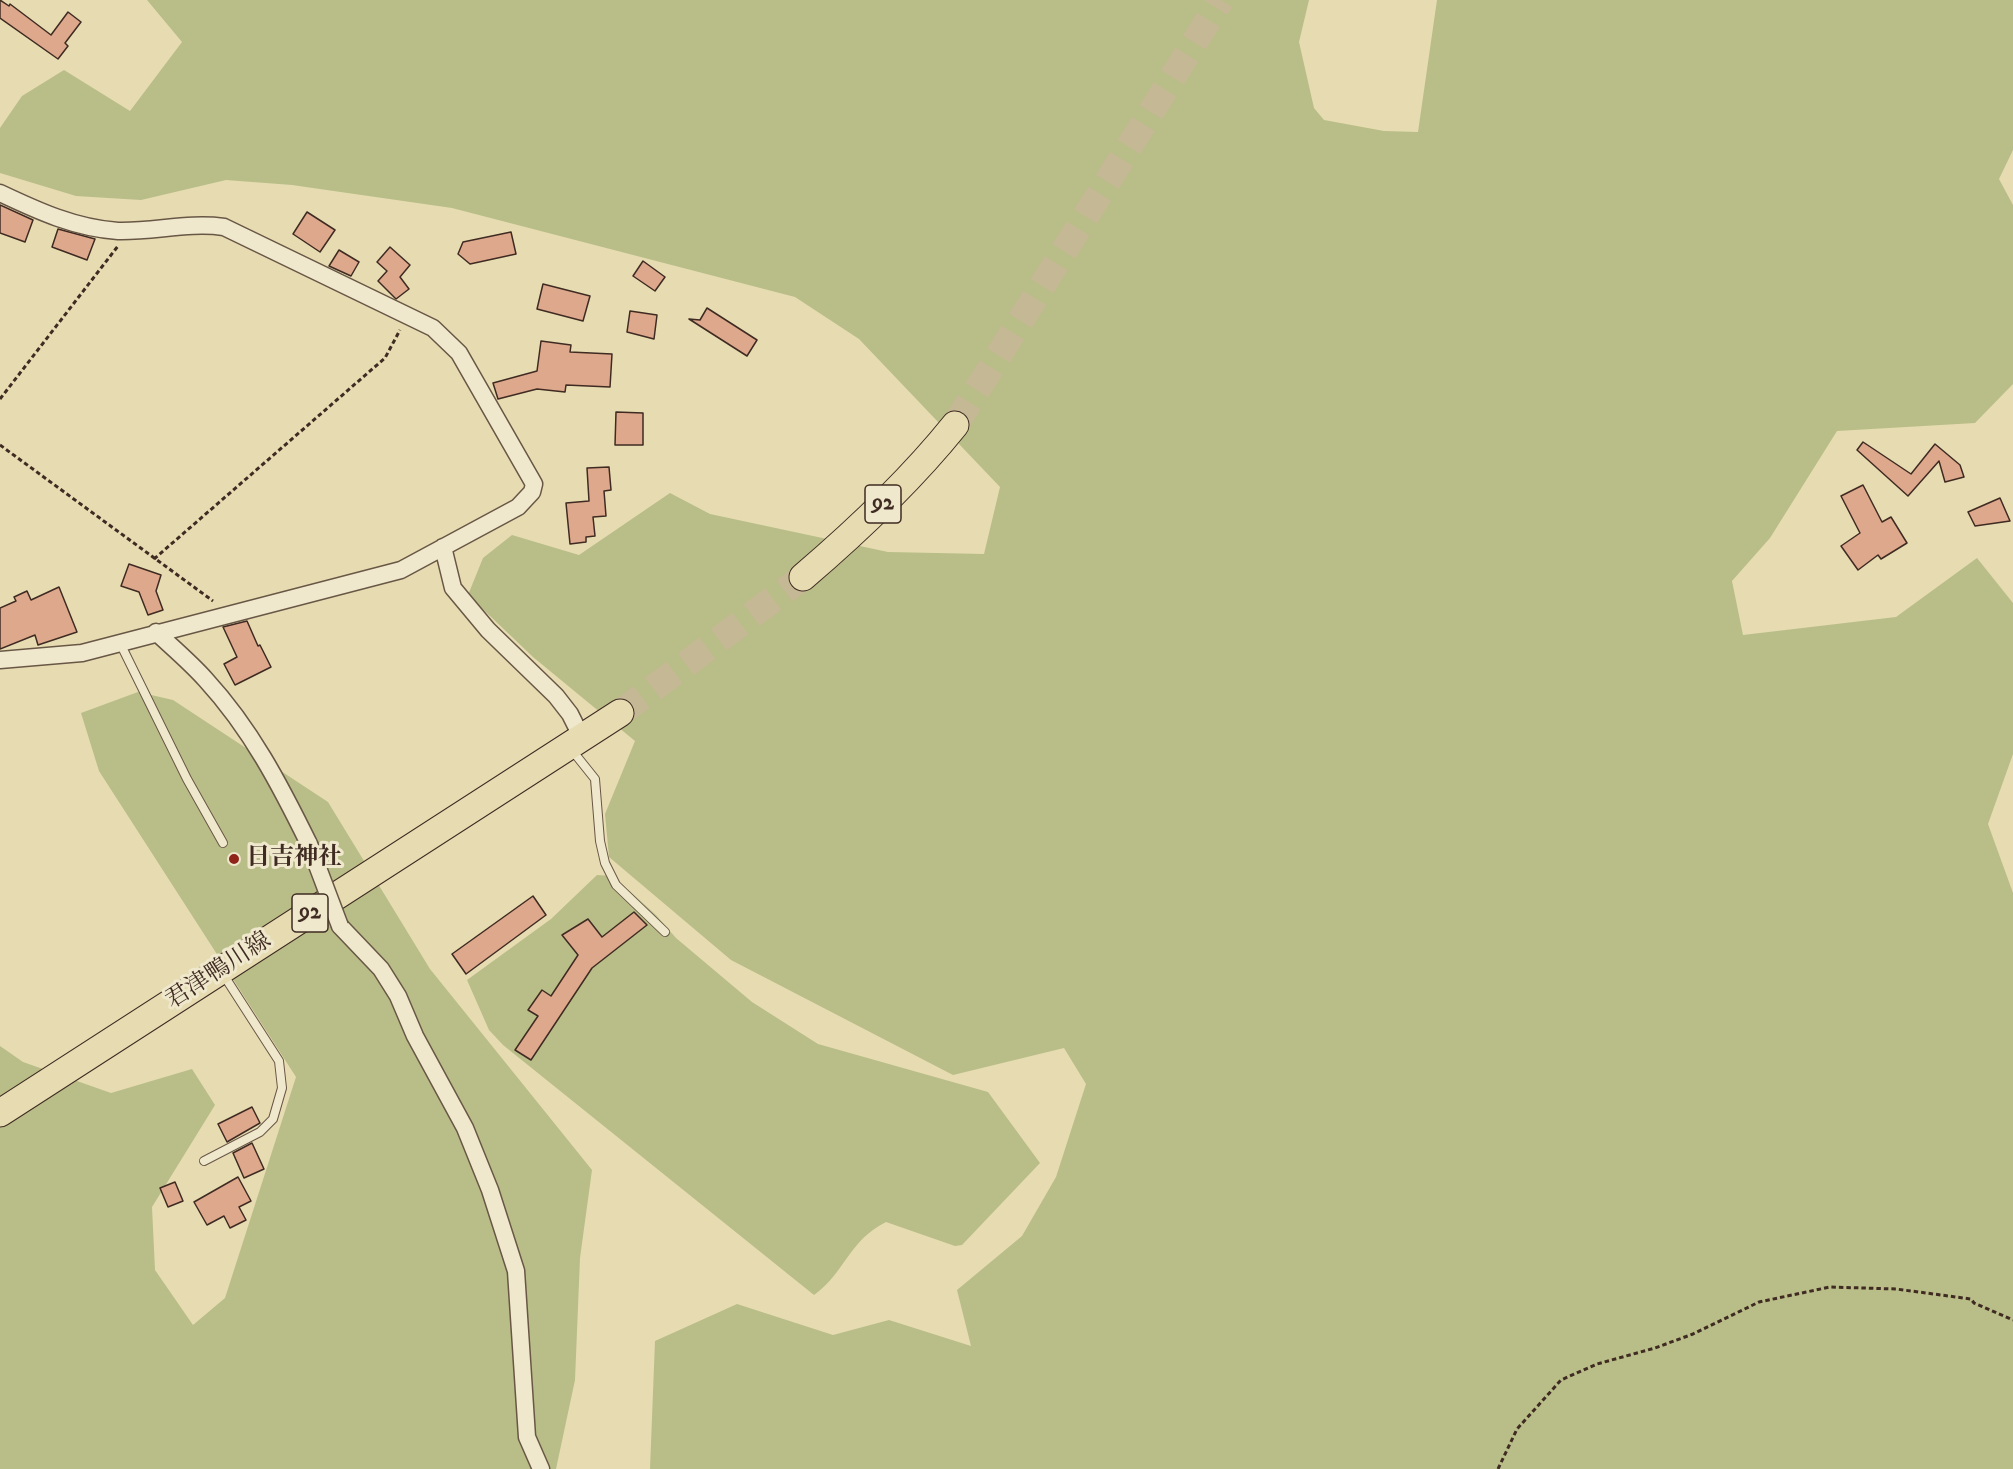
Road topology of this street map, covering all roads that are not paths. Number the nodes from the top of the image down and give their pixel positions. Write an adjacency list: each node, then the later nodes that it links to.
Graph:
1 (0, 193): 3 (street)
2 (956, 425): 4 (main road, 92)
3 (443, 547): 5 (street); 9 (street)
4 (803, 577)
5 (156, 632): 6 (street); 15 (street, bridge)
6 (119, 642): 7 (street); 10 (lane)
7 (0, 660)
8 (620, 713): 9 (main road, 君津鴨川線 / 92)
9 (575, 742): 11 (lane); 12 (main road, 君津鴨川線 / 92)
10 (223, 843)
11 (665, 932)
12 (221, 971): 13 (main road, 君津鴨川線 / 92); 14 (lane)
13 (0, 1113)
14 (204, 1161)
15 (541, 1469)

